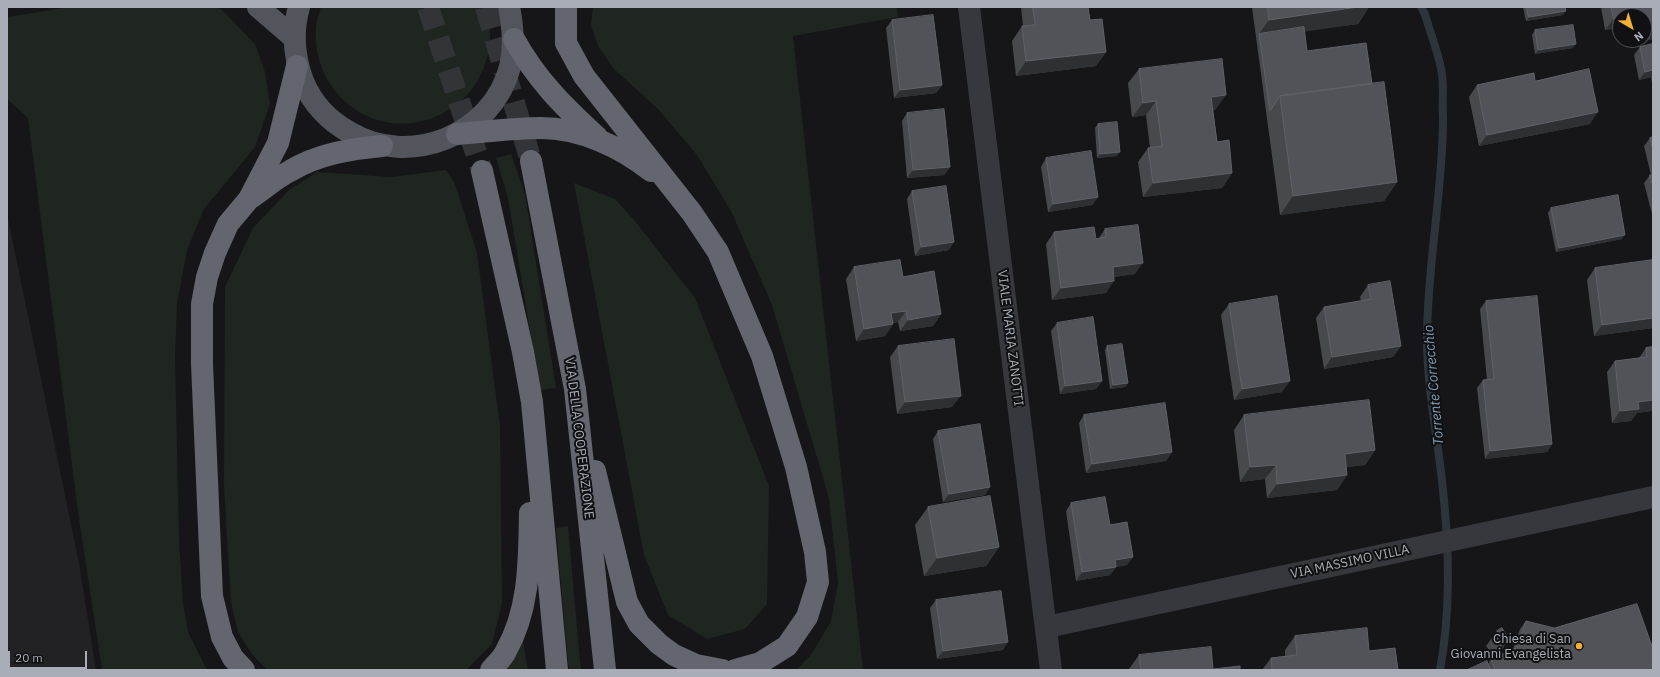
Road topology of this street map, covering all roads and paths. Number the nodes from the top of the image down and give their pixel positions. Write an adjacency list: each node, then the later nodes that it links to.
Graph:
1 (258, 7): 6 (main road)
2 (299, 7): 6 (main road)
3 (566, 7): 13 (highway)
4 (969, 7): 18 (street, VIALE MARIA ZANOTTI)
5 (515, 20): 8 (main road); 9 (highway)
6 (294, 38): 7 (main road)
7 (297, 66): 10 (main road); 14 (highway)
8 (457, 134): 9 (highway); 10 (main road)
9 (602, 142): 13 (highway)
10 (382, 146): 14 (highway)
11 (531, 161): 15 (highway, VIA DELLA COOPERAZIONE)
12 (482, 171): 16 (highway)
13 (672, 189): 24 (highway)
14 (249, 199): 19 (highway)
15 (575, 389): 22 (highway, VIA DELLA COOPERAZIONE); 23 (highway)
16 (532, 402): 20 (highway); 21 (highway)
17 (1653, 497): 18 (street, VIA MASSIMO VILLA)
18 (1047, 627): 25 (street, VIALE MARIA ZANOTTI)
19 (244, 670)
20 (491, 670)
21 (557, 670)
22 (605, 670)
23 (722, 670)
24 (735, 670)
25 (1051, 670)

